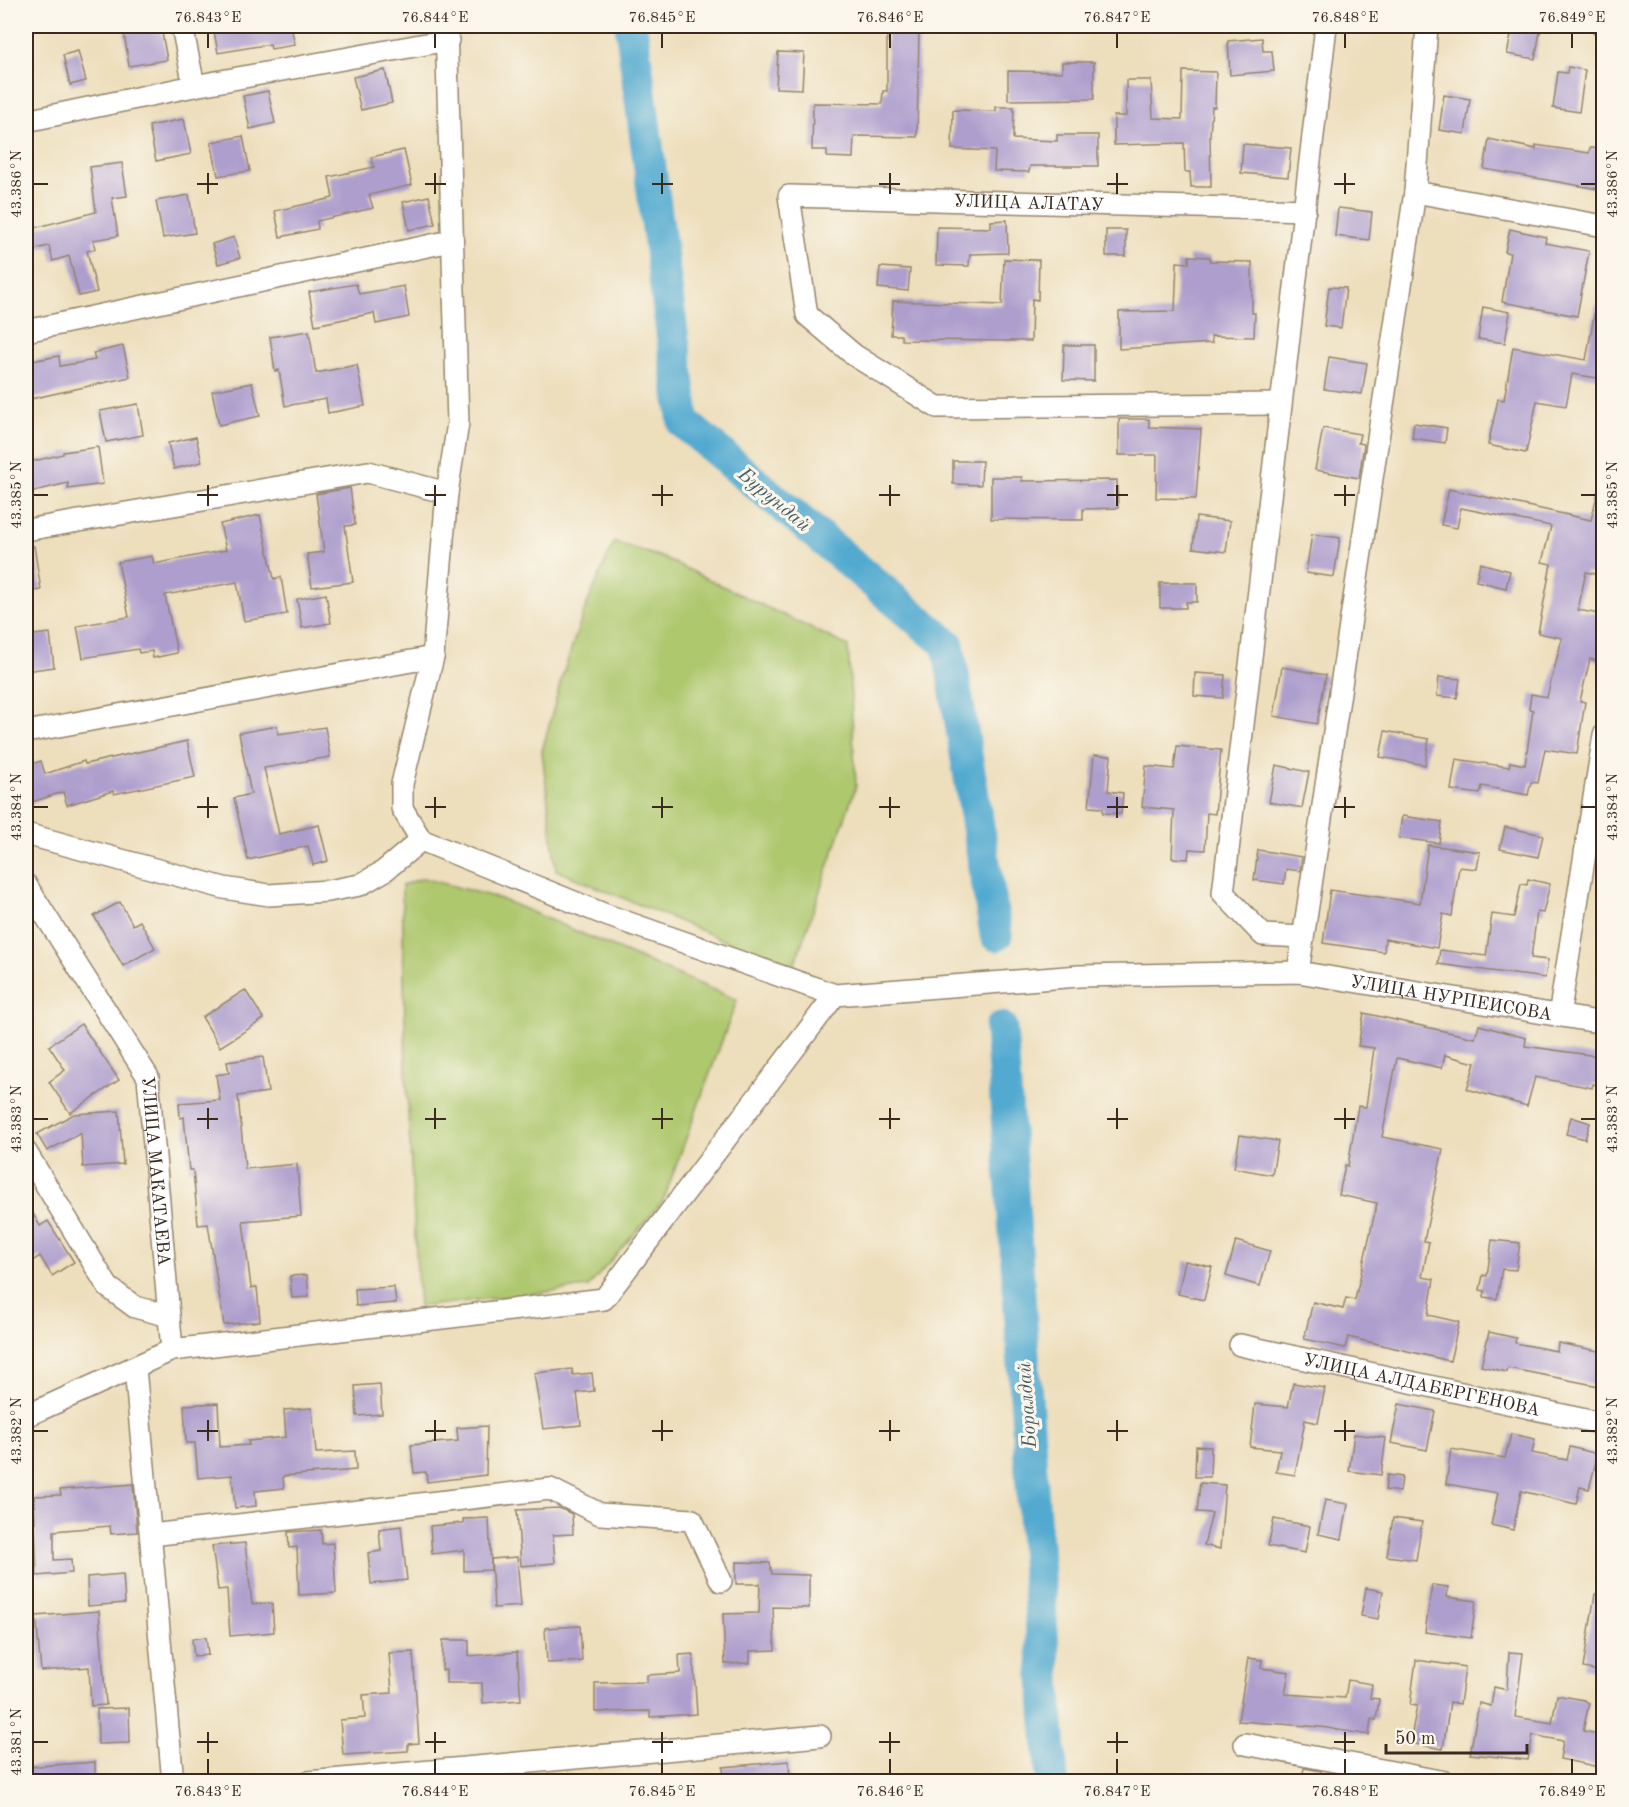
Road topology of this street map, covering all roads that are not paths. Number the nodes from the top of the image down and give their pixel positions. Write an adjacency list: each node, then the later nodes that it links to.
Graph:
1 (182, 26): 5 (street)
2 (1326, 26): 8 (street)
3 (1427, 26): 7 (street)
4 (447, 33): 5 (street); 10 (street)
5 (194, 86): 6 (street)
6 (26, 121)
7 (1415, 192): 9 (street); 21 (street)
8 (1305, 210): 12 (street); 12 (street, УЛИЦА АЛАТАУ)
9 (1604, 226)
10 (452, 241): 11 (street); 13 (street)
11 (26, 331)
12 (1281, 404): 21 (street)
13 (447, 493): 14 (street); 15 (street)
14 (26, 530)
15 (433, 657): 16 (street); 19 (street)
16 (26, 732)
17 (1604, 735): 24 (street)
18 (26, 834): 19 (street)
19 (421, 840): 23 (street)
20 (26, 885): 27 (street, УЛИЦА МАКАТАЕВА)
21 (1303, 938): 22 (street)
22 (1298, 972): 23 (street, УЛИЦА НУРПЕИСОВА); 24 (street, УЛИЦА НУРПЕИСОВА)
23 (835, 995): 29 (street)
24 (1558, 1016): 25 (street, УЛИЦА НУРПЕИСОВА)
25 (1604, 1023)
26 (26, 1152): 27 (street)
27 (169, 1316): 29 (street, УЛИЦА МАКАТАЕВА)
28 (1240, 1345): 32 (street, УЛИЦА АЛДАБЕРГЕНОВА)
29 (172, 1350): 30 (street)
30 (135, 1368): 31 (street); 33 (street)
31 (26, 1416)
32 (1604, 1424)
33 (151, 1535): 34 (street); 38 (street)
34 (721, 1581)
35 (820, 1736): 39 (street)
36 (1245, 1744): 37 (street)
37 (1395, 1777): 40 (street)
38 (173, 1782)
39 (308, 1782)
40 (1445, 1782)

